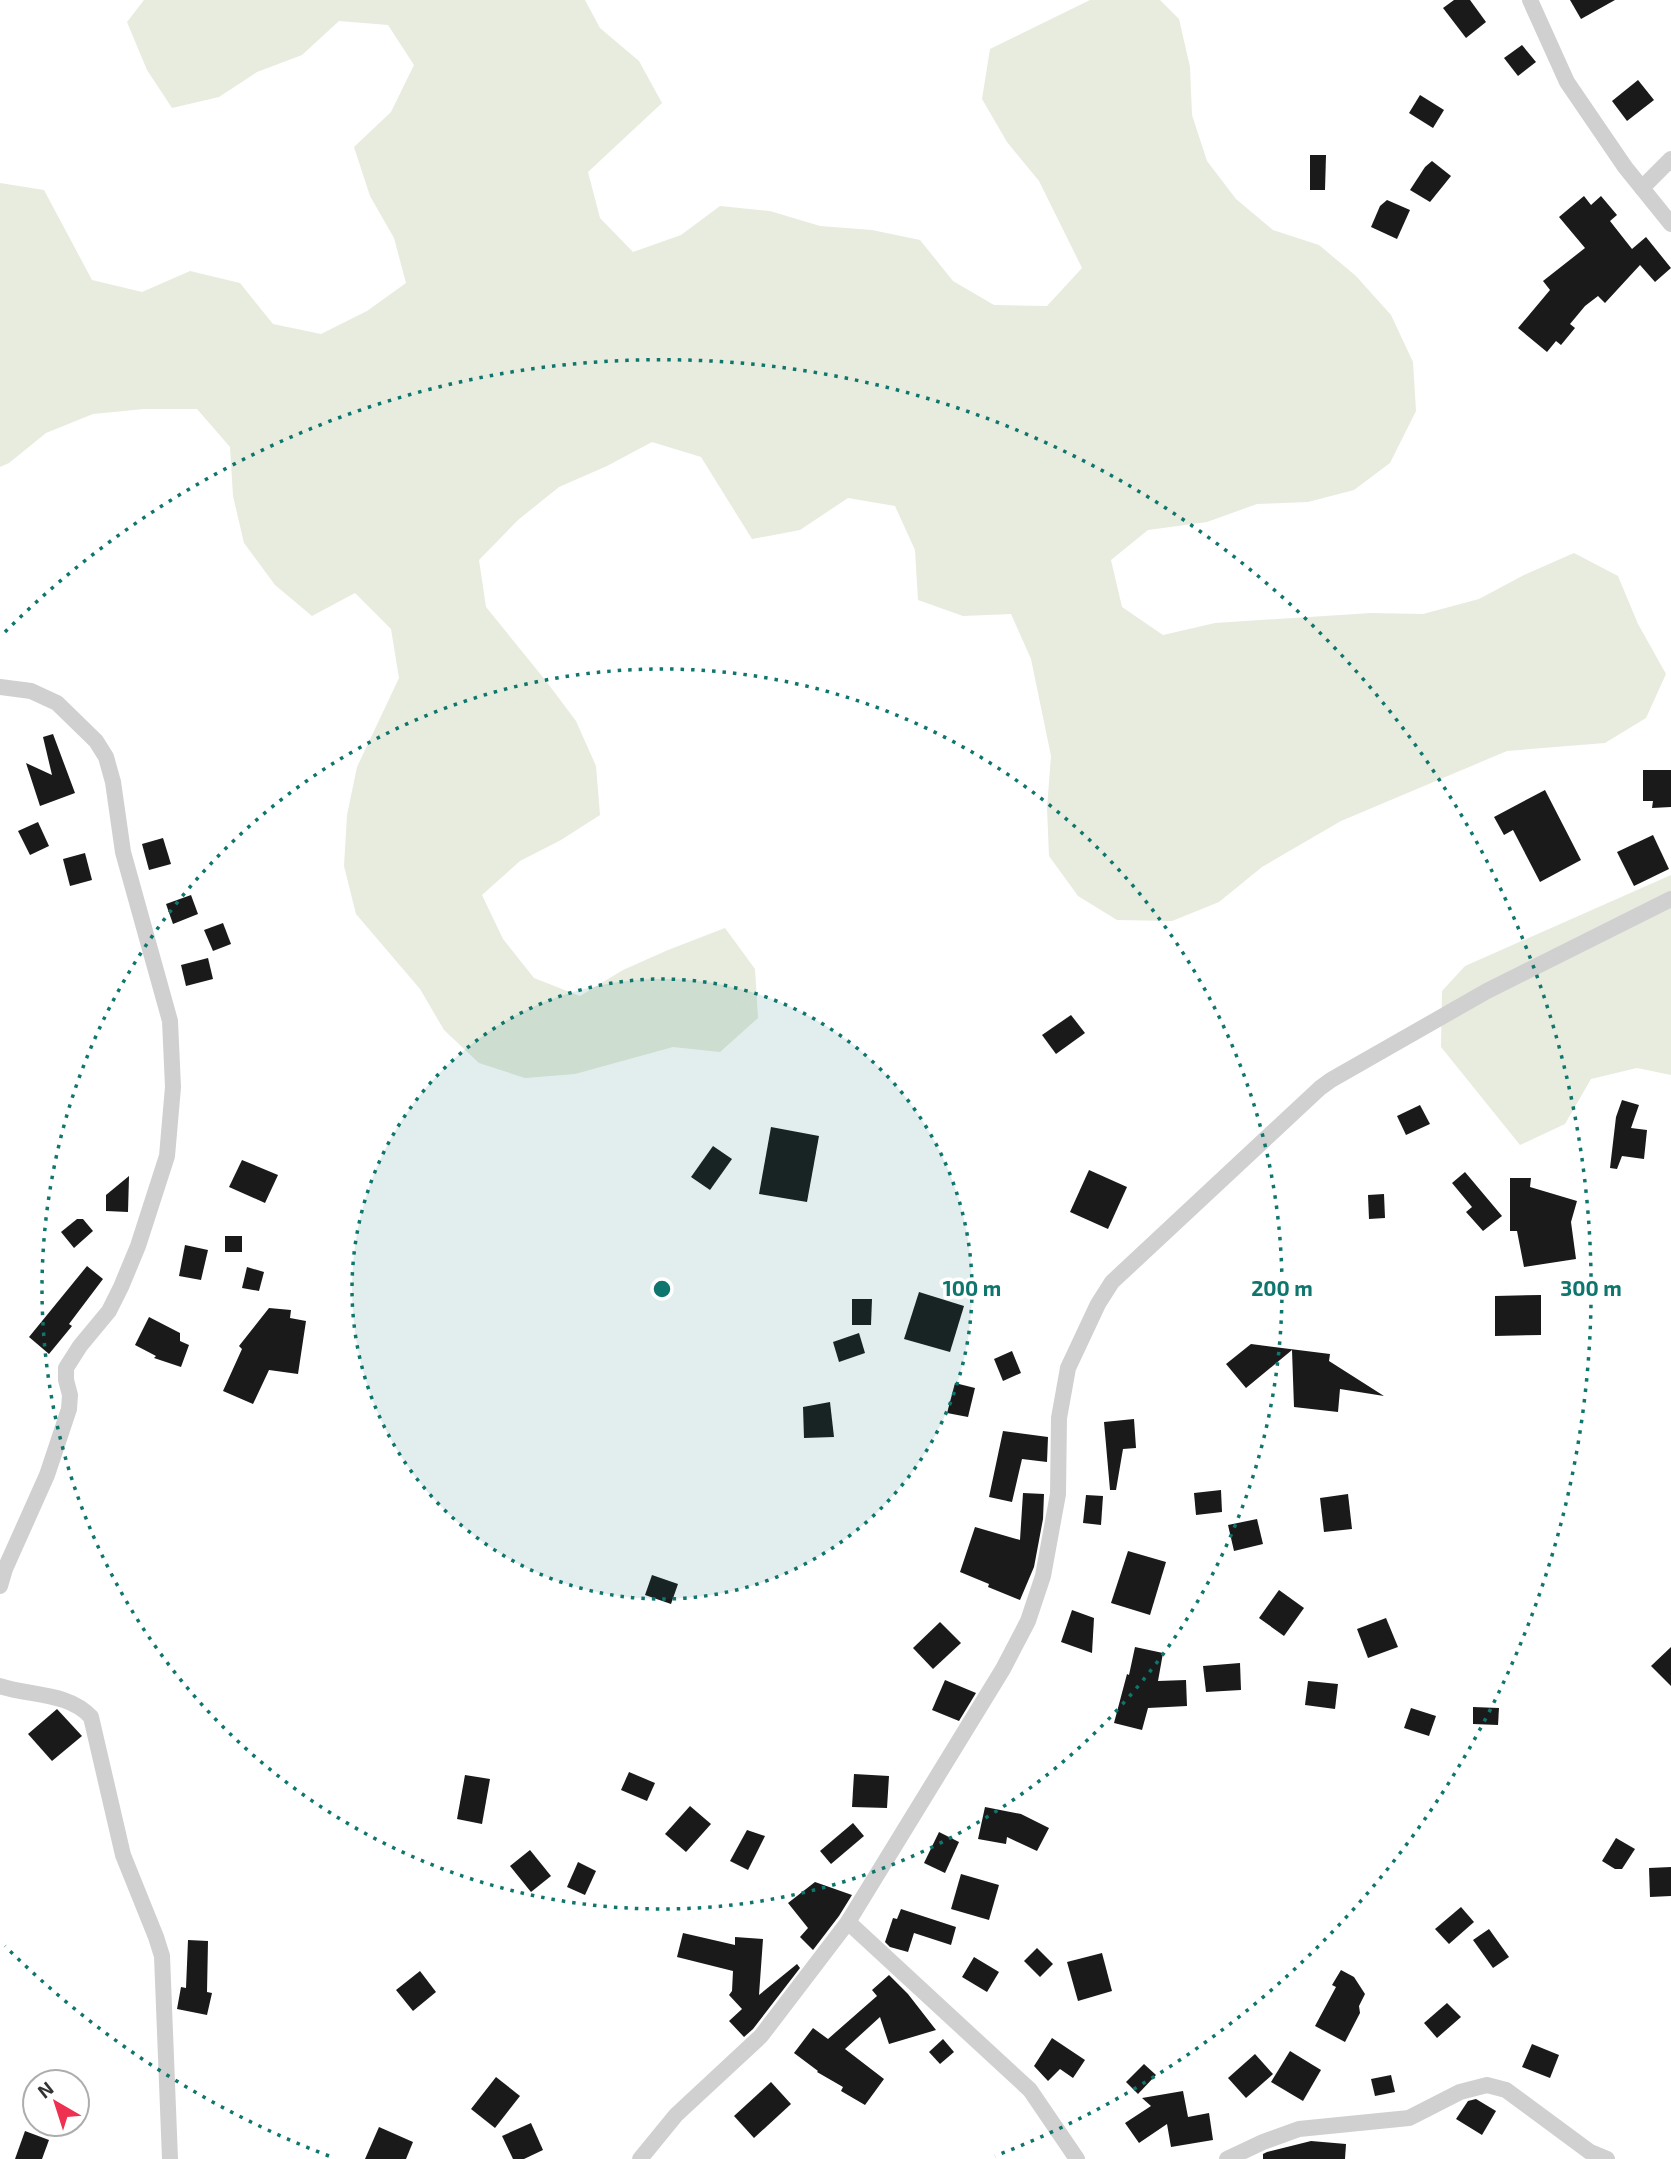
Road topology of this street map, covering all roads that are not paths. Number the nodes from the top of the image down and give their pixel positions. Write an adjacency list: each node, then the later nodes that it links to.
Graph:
1 (1530, 0): 3 (street)
2 (1671, 159): 3 (street)
3 (1642, 188): 4 (street)
4 (1671, 224)
5 (0, 687): 7 (street)
6 (1671, 900): 9 (street)
7 (0, 1586)
8 (0, 1686): 10 (street)
9 (848, 1922): 11 (street); 12 (street)
10 (170, 2159)
11 (640, 2159)
12 (1077, 2159)
13 (1227, 2159): 14 (street)
14 (1607, 2159)

